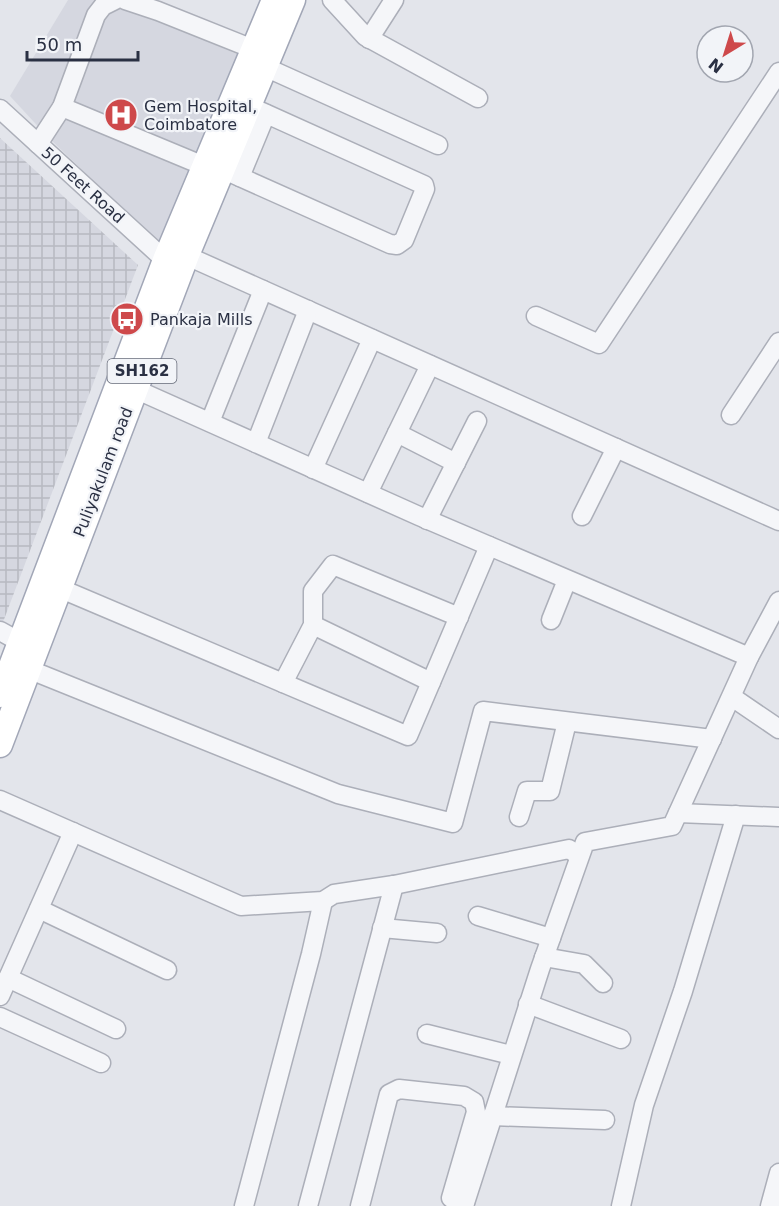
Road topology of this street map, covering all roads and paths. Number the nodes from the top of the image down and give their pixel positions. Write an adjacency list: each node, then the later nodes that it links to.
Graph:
1 (115, 0): 12 (street)
2 (125, 0): 7 (street)
3 (274, 0): 9 (main road, Puliyakulam road / SH162)
4 (292, 0): 9 (main road, Puliyakulam road / SH162)
5 (332, 0): 8 (street)
6 (394, 0): 8 (street)
7 (147, 3): 9 (street)
8 (369, 39): 11 (street)
9 (259, 58): 14 (main road, Puliyakulam road / SH162); 16 (street); 17 (main road, Puliyakulam road / SH162)
10 (779, 72): 21 (street)
11 (478, 98)
12 (62, 107): 15 (street); 17 (street)
13 (0, 110): 15 (street, 50 Feet Road)
14 (257, 110): 17 (main road, Puliyakulam road / SH162); 17 (street)
15 (38, 144): 18 (street, 50 Feet Road)
16 (438, 145)
17 (222, 171): 18 (main road, Puliyakulam road / SH162)
18 (176, 258): 19 (street, 50 Feet Road); 25 (main road, Puliyakulam road / SH162); 46 (main road, Puliyakulam road / SH162)
19 (263, 290): 20 (street, 50 Feet Road); 28 (street)
20 (308, 310): 22 (street, 50 Feet Road); 30 (street)
21 (536, 316)
22 (372, 339): 24 (street, 50 Feet Road); 33 (street)
23 (779, 342): 26 (street)
24 (430, 365): 29 (street); 31 (street, 50 Feet Road)
25 (135, 389): 28 (street); 40 (main road, Puliyakulam road / SH162)
26 (731, 415)
27 (477, 421): 32 (street)
28 (210, 422): 30 (street)
29 (397, 433): 32 (street); 34 (street)
30 (256, 443): 33 (street)
31 (615, 448): 35 (street); 37 (street, 50 Feet Road)
32 (456, 463): 36 (street)
33 (313, 469): 34 (street)
34 (368, 493): 36 (street)
35 (582, 516)
36 (427, 520): 38 (street)
37 (779, 521)
38 (489, 546): 39 (street); 42 (street)
39 (567, 580): 43 (street); 47 (street)
40 (59, 588): 48 (main road, Puliyakulam road / SH162); 50 (street)
41 (779, 601): 45 (street)
42 (459, 617): 44 (street); 49 (street)
43 (551, 620)
44 (313, 625): 49 (street); 50 (street)
45 (772, 631): 47 (street)
46 (10, 636): 51 (main road, Puliyakulam road / SH162)
47 (749, 657): 52 (street)
48 (28, 669): 53 (street); 56 (main road, Puliyakulam road / SH162)
49 (431, 682): 50 (street)
50 (283, 683)
51 (0, 695)
52 (732, 697): 54 (street); 55 (street)
53 (567, 722): 55 (street); 61 (street)
54 (779, 729)
55 (712, 739): 58 (street)
56 (0, 745)
57 (0, 800): 62 (street)
58 (678, 813): 59 (street); 63 (street)
59 (736, 815): 60 (street); 90 (street)
60 (779, 817)
61 (519, 818)
62 (72, 832): 65 (street); 66 (street)
63 (579, 856): 64 (street); 70 (street)
64 (394, 885): 65 (street); 68 (street)
65 (323, 901): 87 (street)
66 (39, 909): 72 (street); 73 (street)
67 (478, 916): 70 (street)
68 (382, 928): 69 (street); 88 (street)
69 (437, 933)
70 (550, 938): 71 (street)
71 (544, 957): 74 (street); 76 (street)
72 (167, 970)
73 (8, 978): 75 (street); 78 (street)
74 (603, 983)
75 (0, 996)
76 (528, 1004): 80 (street); 81 (street)
77 (0, 1017): 82 (street)
78 (116, 1029)
79 (427, 1035): 81 (street)
80 (621, 1039)
81 (511, 1055): 83 (street)
82 (101, 1063)
83 (492, 1116): 84 (street); 86 (street)
84 (605, 1120)
85 (779, 1173): 91 (street)
86 (465, 1204): 89 (street)
87 (244, 1206)
88 (308, 1206)
89 (360, 1206)
90 (621, 1206)
91 (771, 1206)

